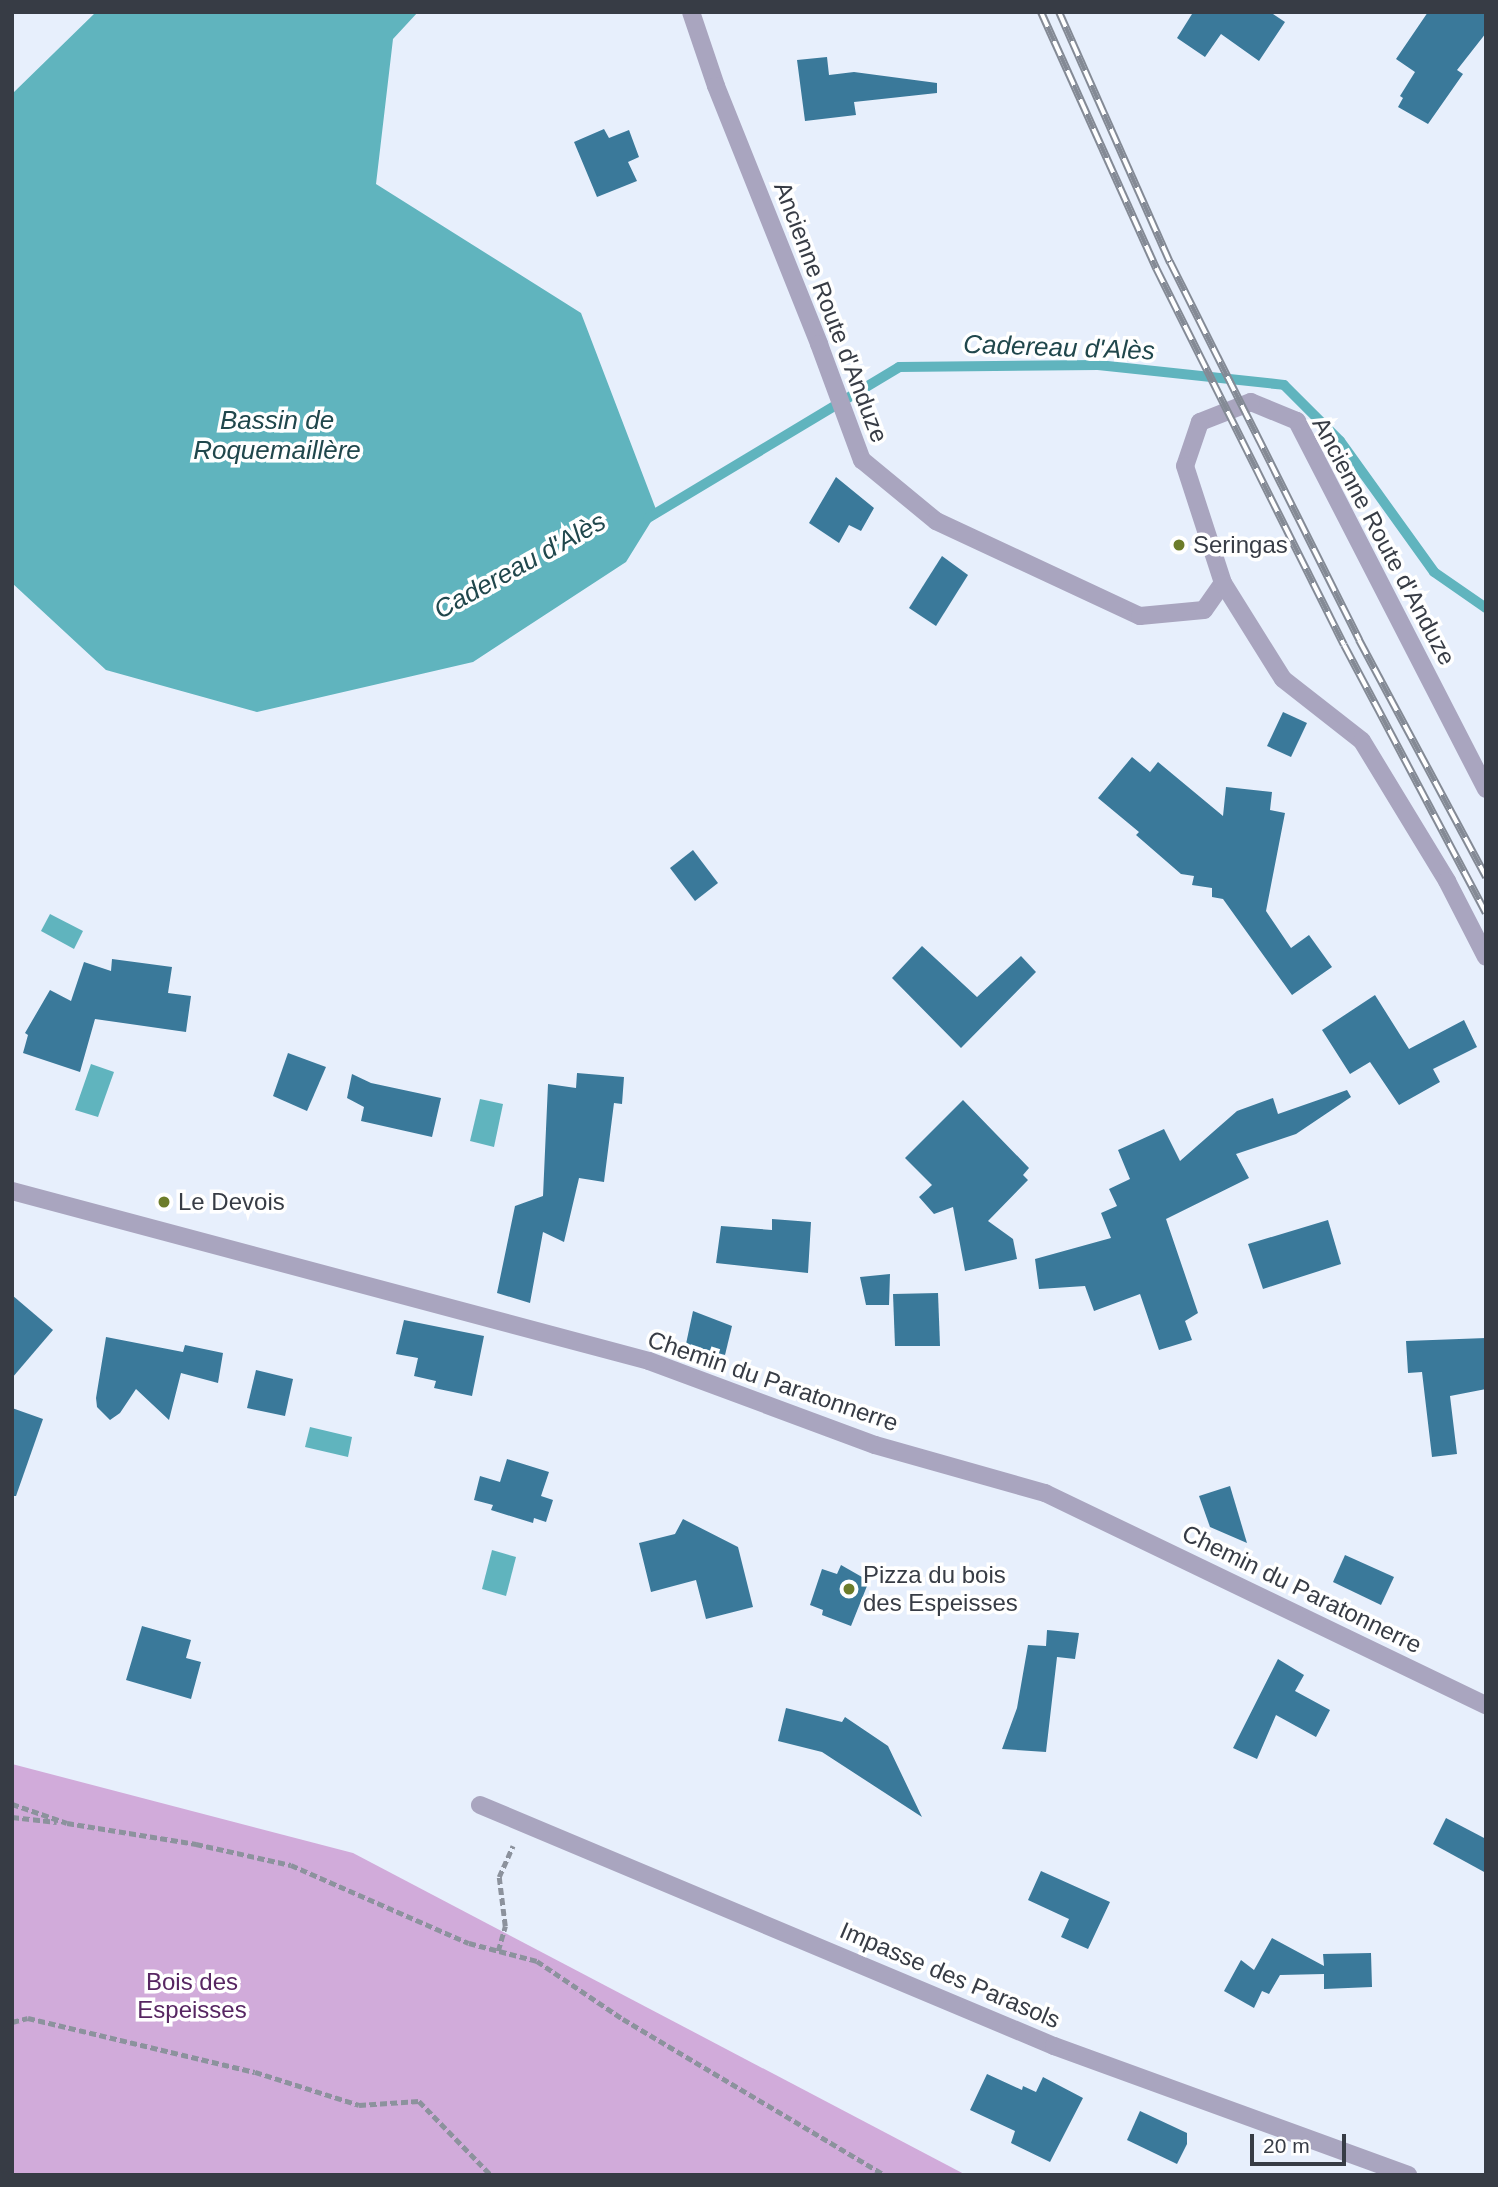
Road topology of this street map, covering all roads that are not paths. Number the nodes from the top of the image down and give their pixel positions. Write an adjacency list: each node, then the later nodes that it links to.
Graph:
1 (691, 12): 2 (street, Ancienne Route d'Anduze)
2 (1223, 583): 3 (street, Ancienne Route d'Anduze); 4 (street)
3 (1486, 789)
4 (1486, 957)
5 (12, 1191): 6 (street, Chemin du Paratonnerre)
6 (1486, 1705)
7 (480, 1805): 8 (street, Impasse des Parasols)
8 (1408, 2175)

